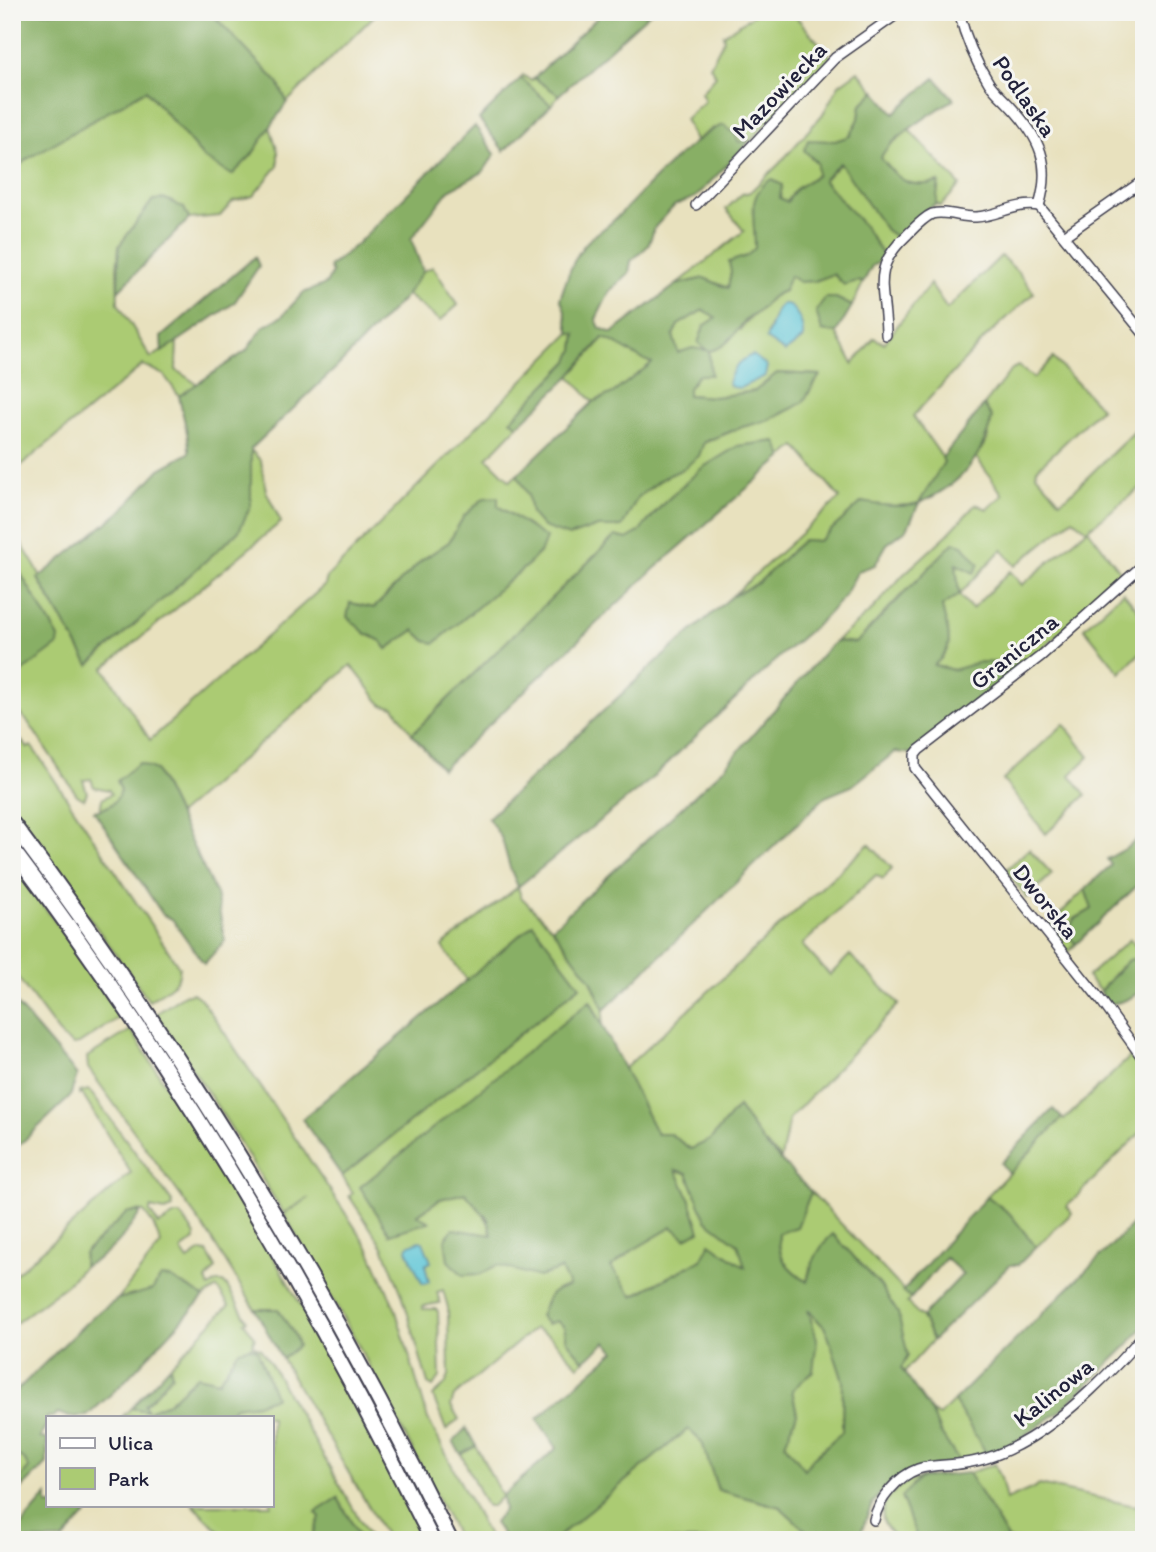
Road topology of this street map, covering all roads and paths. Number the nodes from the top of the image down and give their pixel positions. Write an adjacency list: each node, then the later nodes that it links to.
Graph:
1 (900, 12): 4 (street, Mazowiecka)
2 (959, 12): 5 (street, Podlaska)
3 (1144, 180): 6 (street)
4 (695, 205)
5 (1039, 206): 6 (street); 8 (street)
6 (1064, 236): 7 (street)
7 (1144, 334)
8 (886, 335)
9 (1144, 386): 10 (street)
10 (1144, 411)
11 (1144, 564): 12 (street, Graniczna)
12 (915, 768): 15 (street, Dworska)
13 (12, 822): 19 (main road)
14 (12, 849): 18 (main road)
15 (1144, 1060)
16 (1144, 1334): 17 (street, Kalinowa)
17 (874, 1520)
18 (432, 1540)
19 (450, 1540)

